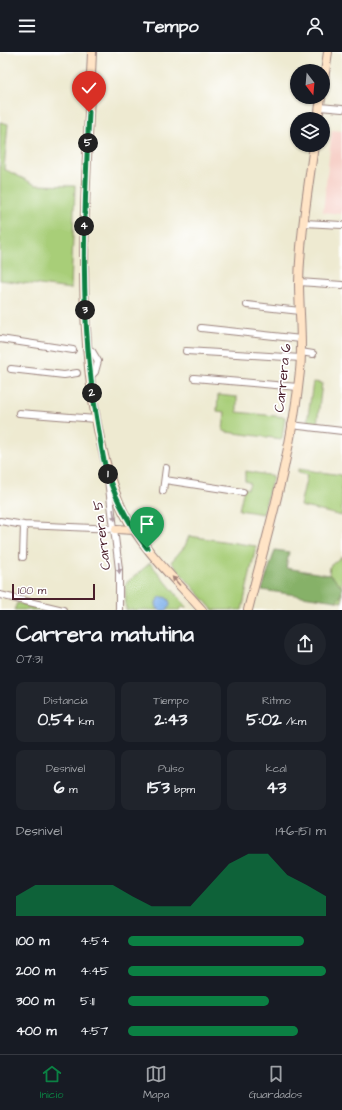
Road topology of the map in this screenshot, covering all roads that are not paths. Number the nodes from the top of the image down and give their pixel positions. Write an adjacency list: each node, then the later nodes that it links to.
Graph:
1 (92, 52): 27 (main road, Carrera 5)
2 (328, 52): 3 (main road)
3 (326, 64)
4 (320, 104): 5 (main road)
5 (320, 107): 6 (street); 7 (main road)
6 (342, 109)
7 (319, 112)
8 (313, 152): 9 (main road, Carrera 6)
9 (304, 223): 10 (street); 11 (main road, Carrera 6)
10 (342, 225)
11 (299, 282): 12 (street); 14 (main road, Carrera 6)
12 (342, 285)
13 (247, 305): 14 (street)
14 (300, 311): 17 (main road, Carrera 6)
15 (201, 328): 17 (street)
16 (0, 338): 18 (street)
17 (301, 339): 21 (main road, Carrera 6)
18 (73, 350)
19 (186, 351): 21 (street)
20 (313, 354): 21 (street)
21 (301, 355): 25 (main road, Carrera 6)
22 (11, 369): 23 (street)
23 (77, 374)
24 (194, 378): 25 (street)
25 (298, 387): 28 (main road, Carrera 6)
26 (19, 413): 27 (street)
27 (96, 419): 31 (main road, Carrera 5)
28 (291, 425): 29 (street); 44 (main road, Carrera 6)
29 (342, 431)
30 (166, 468): 32 (street)
31 (107, 472): 37 (street, Carrera 5, one-way to 37); 38 (main road)
32 (165, 480): 33 (street); 34 (street)
33 (163, 491)
34 (244, 492)
35 (0, 521): 36 (street)
36 (24, 525): 37 (street); 39 (street)
37 (116, 529): 38 (main road); 42 (street, Carrera 5, one-way to 42)
38 (134, 530): 43 (main road, one-way to 38)
39 (23, 557)
40 (0, 595): 41 (street)
41 (64, 610)
42 (119, 610)
43 (202, 610)
44 (248, 610)

